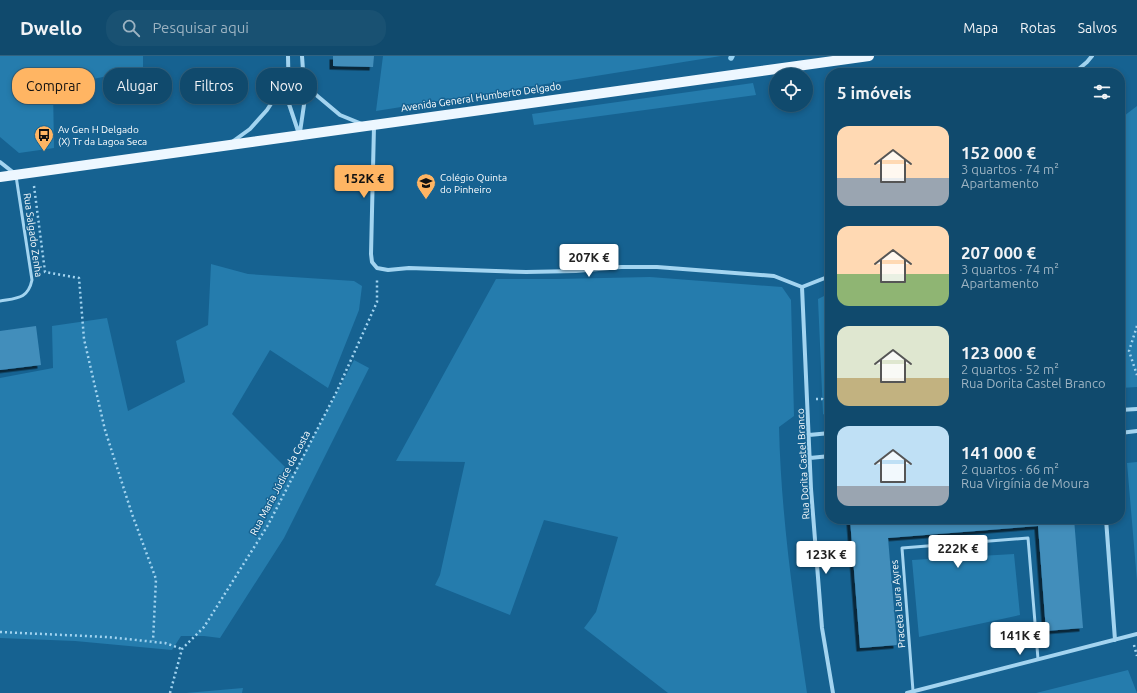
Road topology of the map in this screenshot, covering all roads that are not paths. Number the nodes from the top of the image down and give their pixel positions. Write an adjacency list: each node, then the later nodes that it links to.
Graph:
1 (288, 56): 5 (street)
2 (302, 56): 6 (street)
3 (869, 56): 12 (main road, Avenida General Humberto Delgado)
4 (1092, 56): 7 (street)
5 (289, 68)
6 (303, 68)
7 (1079, 68)
8 (317, 96): 13 (street)
9 (271, 104): 15 (street)
10 (290, 104): 14 (street)
11 (304, 104): 14 (street)
12 (374, 124): 13 (main road, Avenida General Humberto Delgado); 20 (street)
13 (364, 125): 14 (main road, Avenida General Humberto Delgado)
14 (299, 134): 15 (main road, Avenida General Humberto Delgado)
15 (229, 144): 17 (main road, Avenida General Humberto Delgado)
16 (0, 162): 17 (street)
17 (16, 174): 18 (main road, Avenida General Humberto Delgado); 21 (lane, Rua Salgado Zenha)
18 (0, 176)
19 (825, 278): 20 (street)
20 (802, 288): 27 (street, Rua Dorita Castel Branco)
21 (0, 301)
22 (1137, 409): 23 (street)
23 (1125, 410)
24 (1137, 431): 25 (street)
25 (1125, 432)
26 (825, 433): 27 (street)
27 (809, 435): 29 (street, Rua Dorita Castel Branco)
28 (825, 456): 29 (street)
29 (810, 458): 35 (street, Rua Dorita Castel Branco)
30 (1106, 524): 32 (street)
31 (1137, 634): 32 (street)
32 (1115, 640): 33 (street)
33 (1038, 660): 34 (street); 34 (lane, Praceta Laura Ayres)
34 (913, 691): 36 (street)
35 (833, 693)
36 (907, 693)

